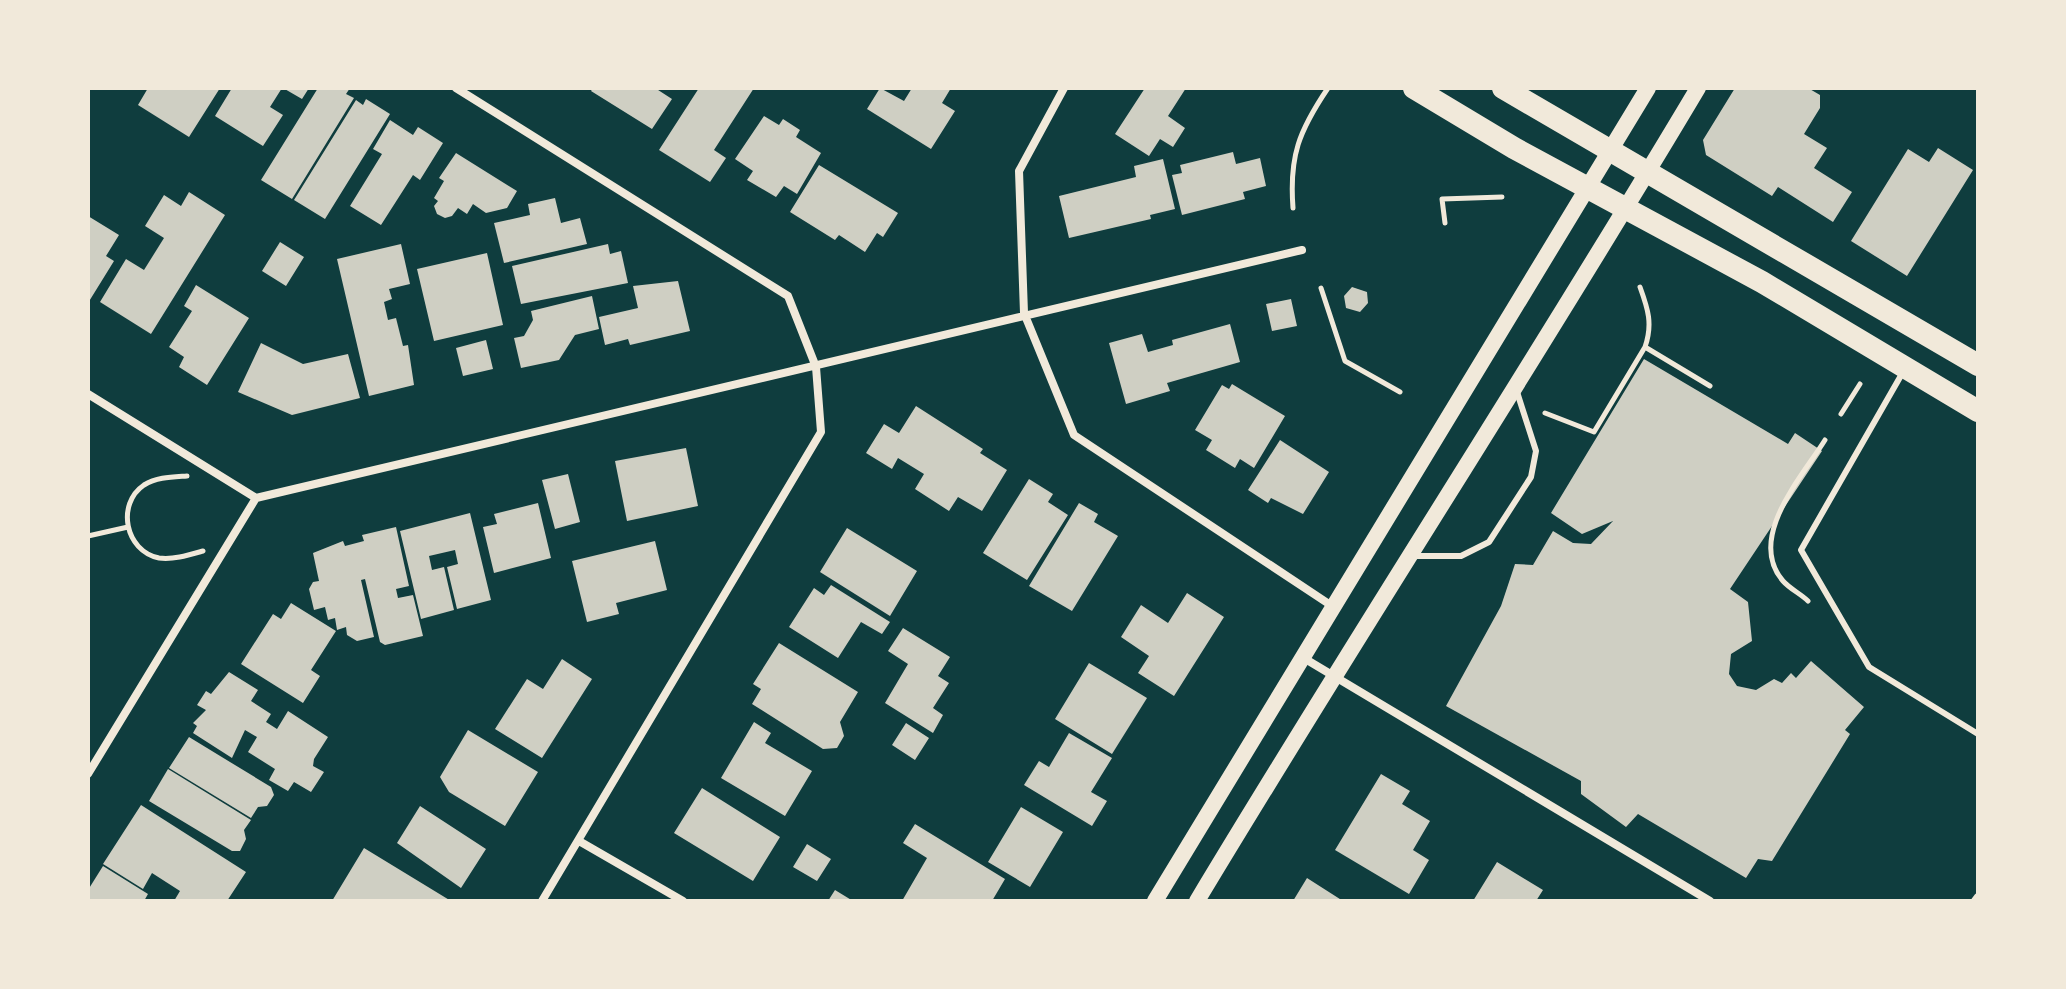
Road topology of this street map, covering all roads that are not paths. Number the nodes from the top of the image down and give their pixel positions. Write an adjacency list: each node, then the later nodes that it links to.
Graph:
1 (456, 88): 14 (street)
2 (1064, 88): 12 (street)
3 (1414, 88): 9 (highway)
4 (1503, 88): 7 (highway)
5 (1648, 88): 7 (main road)
6 (1698, 88): 8 (main road)
7 (1609, 151): 8 (highway); 9 (main road)
8 (1647, 174): 10 (main road); 13 (highway)
9 (1587, 187): 10 (highway); 21 (main road)
10 (1627, 208): 15 (highway); 16 (main road)
11 (1302, 250): 12 (street)
12 (1024, 313): 14 (street); 21 (street)
13 (1978, 365)
14 (816, 367): 19 (street); 26 (street)
15 (1905, 369): 18 (highway); 24 (lane)
16 (1516, 388): 20 (main road); 20 (lane)
17 (88, 394): 19 (street)
18 (1978, 411)
19 (256, 498): 25 (street)
20 (1409, 556): 23 (main road)
21 (1332, 606): 22 (main road)
22 (1301, 656): 23 (street); 29 (main road)
23 (1333, 675): 30 (main road); 31 (street)
24 (1978, 734)
25 (88, 774)
26 (579, 841): 27 (street); 28 (street)
27 (542, 901)
28 (683, 901)
29 (1155, 901)
30 (1197, 901)
31 (1710, 901)

